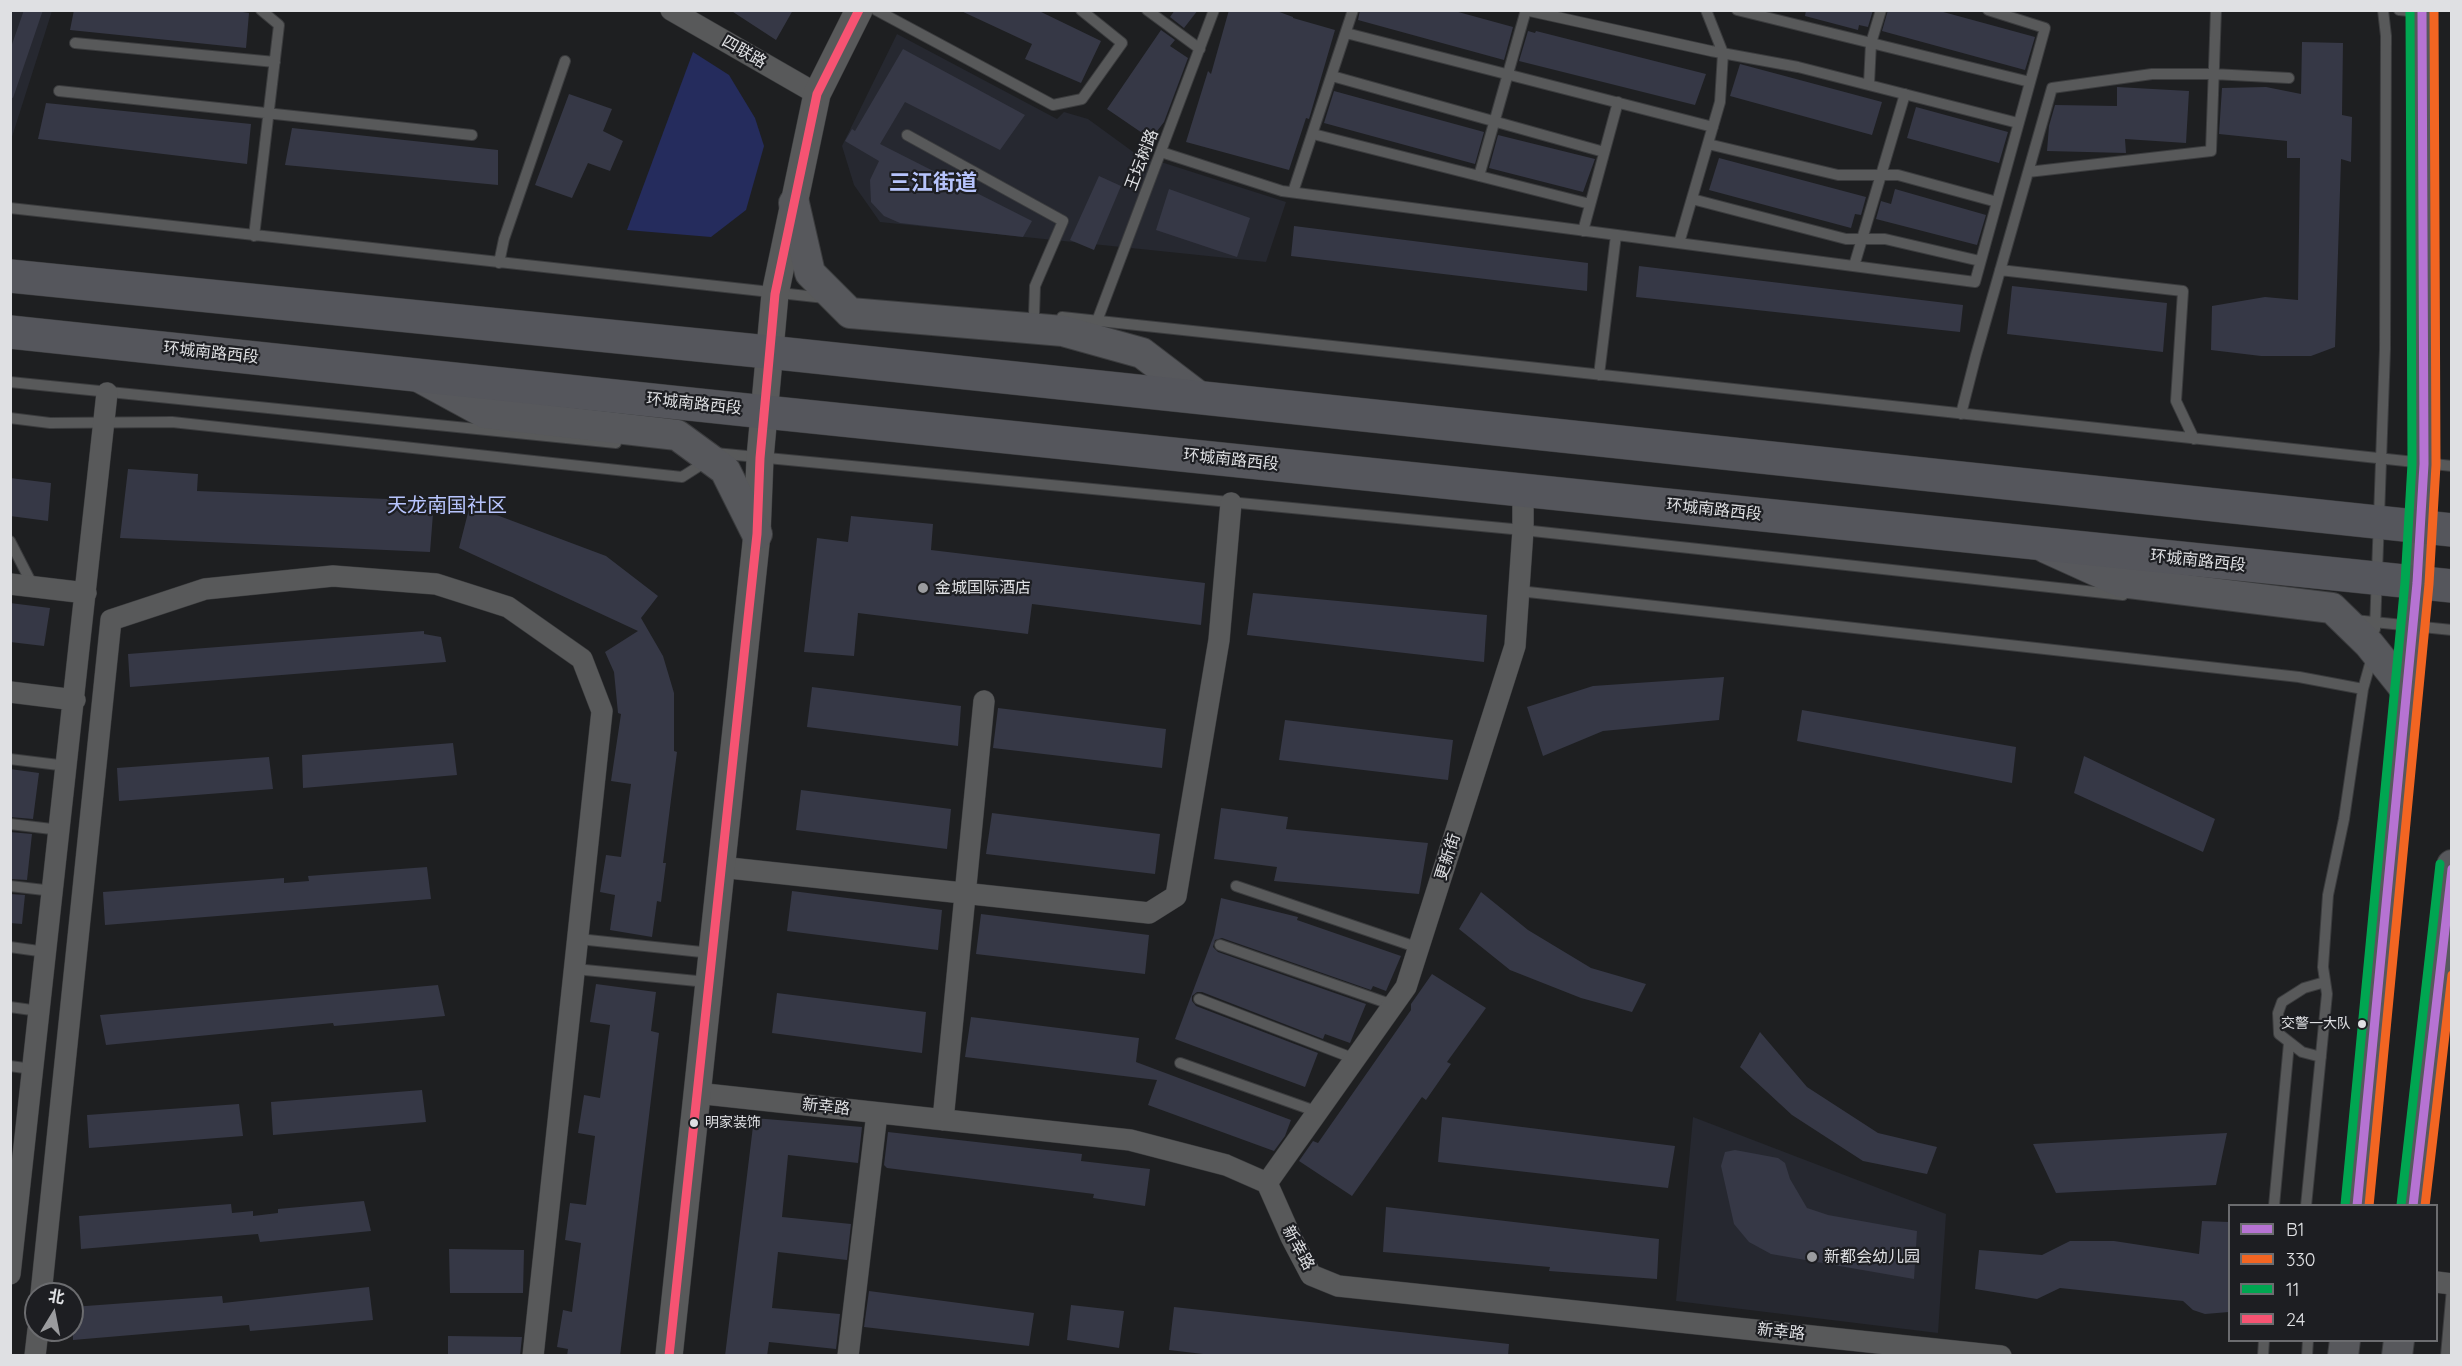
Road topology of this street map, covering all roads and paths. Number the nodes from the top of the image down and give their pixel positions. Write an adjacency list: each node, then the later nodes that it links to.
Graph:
1 (261, 10): 22 (lane)
2 (671, 10): 31 (street, 四联路)
3 (859, 10): 31 (street)
4 (876, 10): 5 (lane)
5 (1081, 10)
6 (1147, 10): 20 (lane)
7 (1214, 10): 20 (lane, 王坛树路)
8 (1353, 10): 17 (lane)
9 (1706, 10): 21 (lane)
10 (1737, 10): 19 (lane)
11 (1881, 10): 19 (lane)
12 (1988, 10): 28 (lane)
13 (2216, 10): 25 (lane)
14 (2383, 10): 83 (lane)
15 (1526, 11): 21 (lane); 24 (lane)
16 (2415, 11): 84 (main road)
17 (1346, 33): 24 (lane); 26 (lane)
18 (75, 43): 22 (lane)
19 (1871, 43): 28 (lane); 29 (lane)
20 (1200, 49): 42 (lane, 王坛树路)
21 (1723, 53): 29 (lane); 37 (lane)
22 (275, 62): 34 (lane)
23 (565, 62): 59 (lane)
24 (1508, 74): 33 (lane); 35 (lane)
25 (2213, 74): 27 (lane); 44 (lane); 44 (lane)
26 (1332, 76): 35 (lane); 38 (lane)
27 (2289, 78)
28 (2030, 82): 36 (lane)
29 (1869, 84): 32 (lane)
30 (59, 91): 34 (lane)
31 (817, 94): 50 (street)
32 (1905, 94): 36 (lane); 45 (lane)
33 (1618, 102): 37 (lane); 43 (lane)
34 (268, 113): 39 (lane); 55 (lane)
35 (1494, 122): 43 (lane); 46 (lane)
36 (2018, 123): 49 (lane)
37 (1713, 127): 41 (lane)
38 (1313, 134): 46 (lane); 47 (lane)
39 (472, 135)
40 (907, 135): 66 (lane)
41 (1708, 144): 45 (lane); 48 (lane)
42 (1161, 152): 47 (lane); 67 (lane, 王坛树路)
43 (1604, 152): 51 (lane)
44 (2028, 172): 61 (lane)
45 (1881, 175): 49 (lane); 56 (lane)
46 (1479, 176): 51 (lane)
47 (1293, 192): 53 (lane)
48 (1692, 199): 56 (lane); 57 (lane)
49 (1997, 202): 58 (lane)
50 (794, 203): 63 (street); 64 (main road)
51 (1590, 204): 53 (lane)
52 (10, 208): 55 (lane)
53 (1583, 231): 54 (lane)
54 (1616, 235): 57 (lane); 71 (lane)
55 (254, 236): 59 (lane)
56 (1862, 239): 58 (lane); 60 (lane)
57 (1679, 243): 60 (lane)
58 (1980, 261): 60 (lane)
59 (499, 263): 63 (lane)
60 (1854, 266)
61 (2000, 270): 76 (lane); 79 (lane)
62 (10, 276): 69 (main road)
63 (775, 294): 64 (lane); 69 (street)
64 (847, 299): 74 (main road)
65 (1023, 314): 66 (lane)
66 (1045, 316): 67 (lane)
67 (1097, 321): 71 (lane)
68 (10, 332): 70 (main road, 环城南路西段)
69 (768, 352): 74 (main road); 75 (street)
70 (415, 374): 75 (main road, 环城南路西段); 81 (main road)
71 (1599, 375): 76 (lane)
72 (10, 382): 73 (lane)
73 (107, 393): 78 (street); 80 (lane)
74 (1201, 398): 87 (main road)
75 (765, 412): 82 (street); 85 (main road, 环城南路西段)
76 (1961, 414): 79 (lane)
77 (10, 418): 78 (lane)
78 (104, 423): 81 (lane); 100 (street)
79 (2194, 439): 83 (lane)
80 (628, 444)
81 (694, 453): 82 (lane); 91 (main road)
82 (760, 458): 86 (lane); 91 (street)
83 (2381, 459): 84 (lane); 87 (lane)
84 (2438, 465): 88 (main road)
85 (1524, 490): 89 (street, 更新街); 93 (main road, 环城南路西段)
86 (1231, 503): 89 (lane); 121 (street)
87 (2379, 523): 88 (main road); 94 (lane)
88 (2420, 527): 90 (main road); 95 (main road)
89 (1523, 530): 99 (street, 更新街); 101 (lane)
90 (2451, 530)
91 (757, 534): 117 (street)
92 (10, 541): 98 (lane)
93 (2038, 544): 94 (main road, 环城南路西段); 103 (main road)
94 (2377, 579): 95 (main road, 环城南路西段); 106 (lane)
95 (2417, 583): 97 (main road, 环城南路西段); 104 (main road)
96 (10, 584): 98 (street)
97 (2451, 586)
98 (34, 587): 100 (street)
99 (1519, 591): 107 (lane); 125 (street, 更新街)
100 (86, 594): 110 (street)
101 (2129, 596)
102 (2189, 602): 103 (lane)
103 (2343, 619): 106 (main road)
104 (2413, 626): 105 (lane); 106 (lane); 108 (main road)
105 (2451, 630)
106 (2375, 636): 107 (lane); 108 (main road)
107 (2362, 689): 130 (lane)
108 (2406, 690): 150 (main road)
109 (10, 692): 110 (street)
110 (75, 700): 113 (street)
111 (984, 701): 121 (street)
112 (10, 759): 113 (lane)
113 (67, 766): 115 (street)
114 (10, 824): 115 (lane)
115 (60, 830): 120 (street)
116 (2451, 864): 134 (main road)
117 (720, 867): 121 (street); 127 (street)
118 (10, 886): 120 (lane)
119 (1236, 886): 125 (lane)
120 (53, 891): 126 (street)
121 (965, 893): 145 (street)
122 (579, 939): 127 (lane); 128 (street); 153 (street)
123 (1220, 945): 132 (lane)
124 (10, 947): 126 (lane)
125 (1419, 948): 132 (street, 更新街)
126 (46, 952): 135 (street)
127 (711, 953): 129 (street)
128 (575, 969): 129 (lane); 155 (street)
129 (707, 982): 142 (street)
130 (2325, 982): 136 (lane); 137 (lane)
131 (1199, 999): 138 (lane)
132 (1393, 1005): 138 (street, 更新街)
133 (10, 1007): 135 (lane)
134 (2444, 1009): 151 (main road)
135 (39, 1011): 141 (street)
136 (2289, 1043): 137 (lane); 148 (lane)
137 (2321, 1057): 149 (lane)
138 (1355, 1059): 143 (street, 更新街)
139 (1180, 1063): 143 (lane)
140 (10, 1066): 141 (lane)
141 (32, 1069): 147 (street)
142 (696, 1093): 144 (street, 新幸路); 156 (street)
143 (1318, 1112): 146 (street, 更新街)
144 (877, 1113): 145 (street, 新幸路); 157 (street)
145 (943, 1120): 146 (street, 新幸路)
146 (1267, 1183): 158 (street, 新幸路)
147 (14, 1189): 152 (street)
148 (2274, 1204)
149 (2306, 1204)
150 (2357, 1204)
151 (2413, 1204)
152 (10, 1274)
153 (42, 1282)
154 (2451, 1286): 159 (lane)
155 (533, 1356)
156 (669, 1356)
157 (849, 1356)
158 (2001, 1356)
159 (2446, 1356)

